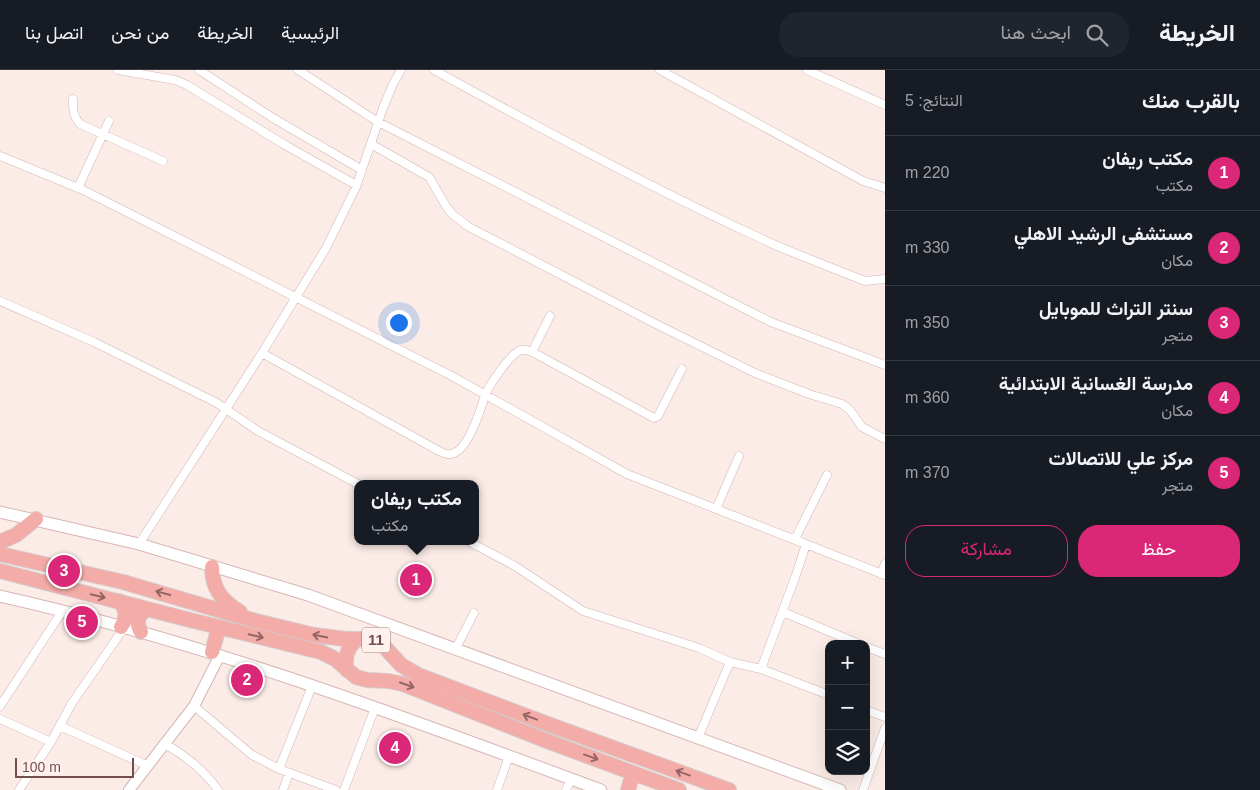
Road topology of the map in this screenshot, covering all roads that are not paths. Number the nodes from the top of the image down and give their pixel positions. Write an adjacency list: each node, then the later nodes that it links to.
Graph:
1 (118, 70): 17 (street)
2 (199, 70): 16 (street)
3 (298, 70): 11 (street)
4 (401, 70): 11 (street)
5 (434, 70): 20 (street)
6 (660, 70): 19 (street)
7 (807, 70): 9 (street)
8 (73, 99): 12 (street)
9 (885, 105)
10 (109, 121): 12 (street)
11 (378, 122): 13 (street); 26 (street)
12 (103, 134): 15 (street); 18 (street)
13 (371, 144): 16 (street); 30 (street)
14 (0, 156): 18 (street)
15 (163, 161)
16 (362, 170): 17 (street)
17 (356, 185): 21 (street)
18 (78, 188): 21 (street)
19 (885, 188)
20 (885, 278)
21 (296, 298): 25 (street); 28 (street)
22 (0, 301): 29 (street)
23 (550, 316): 24 (street)
24 (532, 352): 27 (street); 28 (street)
25 (262, 353): 28 (street); 29 (street)
26 (885, 365)
27 (682, 369)
28 (485, 395): 34 (street)
29 (226, 408): 33 (street); 39 (street)
30 (885, 438)
31 (739, 456): 34 (street)
32 (827, 475): 37 (street)
33 (354, 482)
34 (716, 509): 37 (street)
35 (0, 512): 36 (main road)
36 (36, 519): 38 (highway); 39 (main road)
37 (795, 539): 40 (street)
38 (0, 542)
39 (139, 544): 44 (main road)
40 (806, 544): 46 (street); 51 (street)
41 (475, 545): 64 (street)
42 (0, 554): 53 (highway, 11, one-way to 42)
43 (885, 564): 46 (street)
44 (212, 567): 53 (highway); 59 (main road)
45 (0, 570): 48 (highway, 11, one-way to 48)
46 (883, 575)
47 (0, 596): 50 (main road)
48 (119, 601): 49 (highway, 11); 54 (highway)
49 (148, 608): 55 (highway, 11); 56 (highway)
50 (64, 610): 54 (main road); 70 (street)
51 (783, 612): 58 (street); 65 (street)
52 (474, 613): 59 (street)
53 (256, 621): 57 (highway, 11, one-way to 53)
54 (123, 627): 56 (main road); 78 (street)
55 (219, 627): 62 (highway); 66 (highway, 11, one-way to 66)
56 (141, 632): 62 (main road)
57 (357, 639): 61 (highway, 11); 66 (highway)
58 (850, 640)
59 (456, 648): 80 (main road)
60 (870, 648): 63 (street)
61 (387, 650): 67 (highway); 99 (highway, 11, one-way to 61)
62 (216, 654): 68 (main road); 73 (street)
63 (885, 654)
64 (730, 662): 65 (street); 80 (street)
65 (761, 669): 71 (street)
66 (347, 670): 67 (highway, 11)
67 (373, 680): 87 (highway, 11, one-way to 87)
68 (312, 686): 74 (main road); 85 (street)
69 (0, 689): 70 (street)
70 (9, 693): 72 (street)
71 (825, 693)
72 (0, 706)
73 (194, 706): 82 (street); 85 (street)
74 (375, 708): 83 (main road); 94 (street)
75 (870, 711): 76 (street)
76 (885, 717)
77 (0, 719): 81 (street)
78 (60, 726): 81 (street); 84 (street)
79 (885, 728): 101 (street)
80 (698, 738): 100 (main road)
81 (51, 742): 89 (street)
82 (165, 744): 84 (street); 91 (street)
83 (509, 756): 88 (main road); 95 (street)
84 (148, 766): 90 (street)
85 (279, 769): 86 (street)
86 (289, 773): 92 (street); 93 (street)
87 (633, 773): 97 (highway); 98 (highway, 11)
88 (569, 784): 96 (main road)
89 (19, 790)
90 (129, 790)
91 (218, 790)
92 (283, 790)
93 (336, 790)
94 (344, 790)
95 (497, 790)
96 (601, 790)
97 (628, 790)
98 (679, 790)
99 (729, 790)
100 (840, 790)
101 (863, 790)

